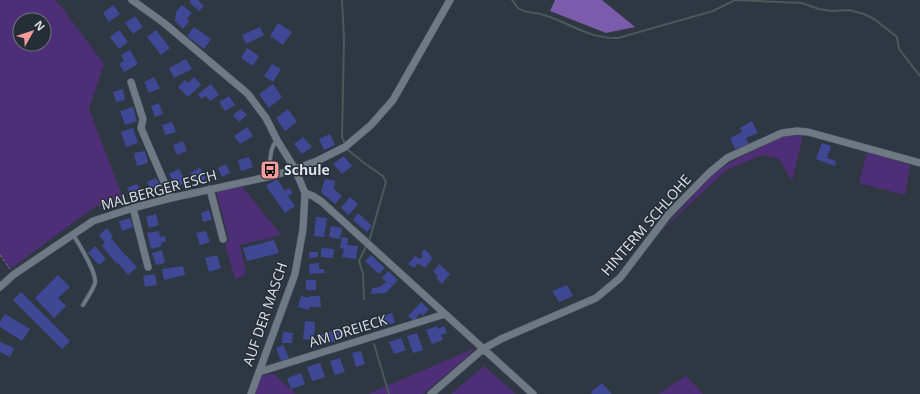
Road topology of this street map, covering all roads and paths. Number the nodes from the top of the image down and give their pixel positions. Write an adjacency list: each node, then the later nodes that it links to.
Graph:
1 (132, 0): 4 (street)
2 (450, 0): 6 (street, MALBERGER ESCH)
3 (131, 82): 10 (street)
4 (277, 140): 6 (street); 7 (lane)
5 (920, 163): 20 (street, HINTERM SCHLOHE)
6 (296, 169): 7 (street, MALBERGER ESCH); 9 (street)
7 (272, 176): 8 (street, MALBERGER ESCH)
8 (210, 189): 10 (street, MALBERGER ESCH); 13 (street)
9 (305, 193): 19 (street); 21 (street, AUF DER MASCH)
10 (171, 198): 11 (street, MALBERGER ESCH)
11 (133, 208): 12 (street, MALBERGER ESCH); 15 (street)
12 (73, 234): 16 (street, MALBERGER ESCH); 18 (lane)
13 (223, 239)
14 (0, 255): 16 (path)
15 (148, 268)
16 (13, 275): 17 (street, MALBERGER ESCH)
17 (0, 286)
18 (83, 305)
19 (445, 314): 20 (street); 21 (street, AM DREIECK)
20 (483, 349): 23 (street, HINTERM SCHLOHE); 24 (street)
21 (259, 372): 22 (street, AUF DER MASCH)
22 (251, 394)
23 (431, 394)
24 (533, 394)

